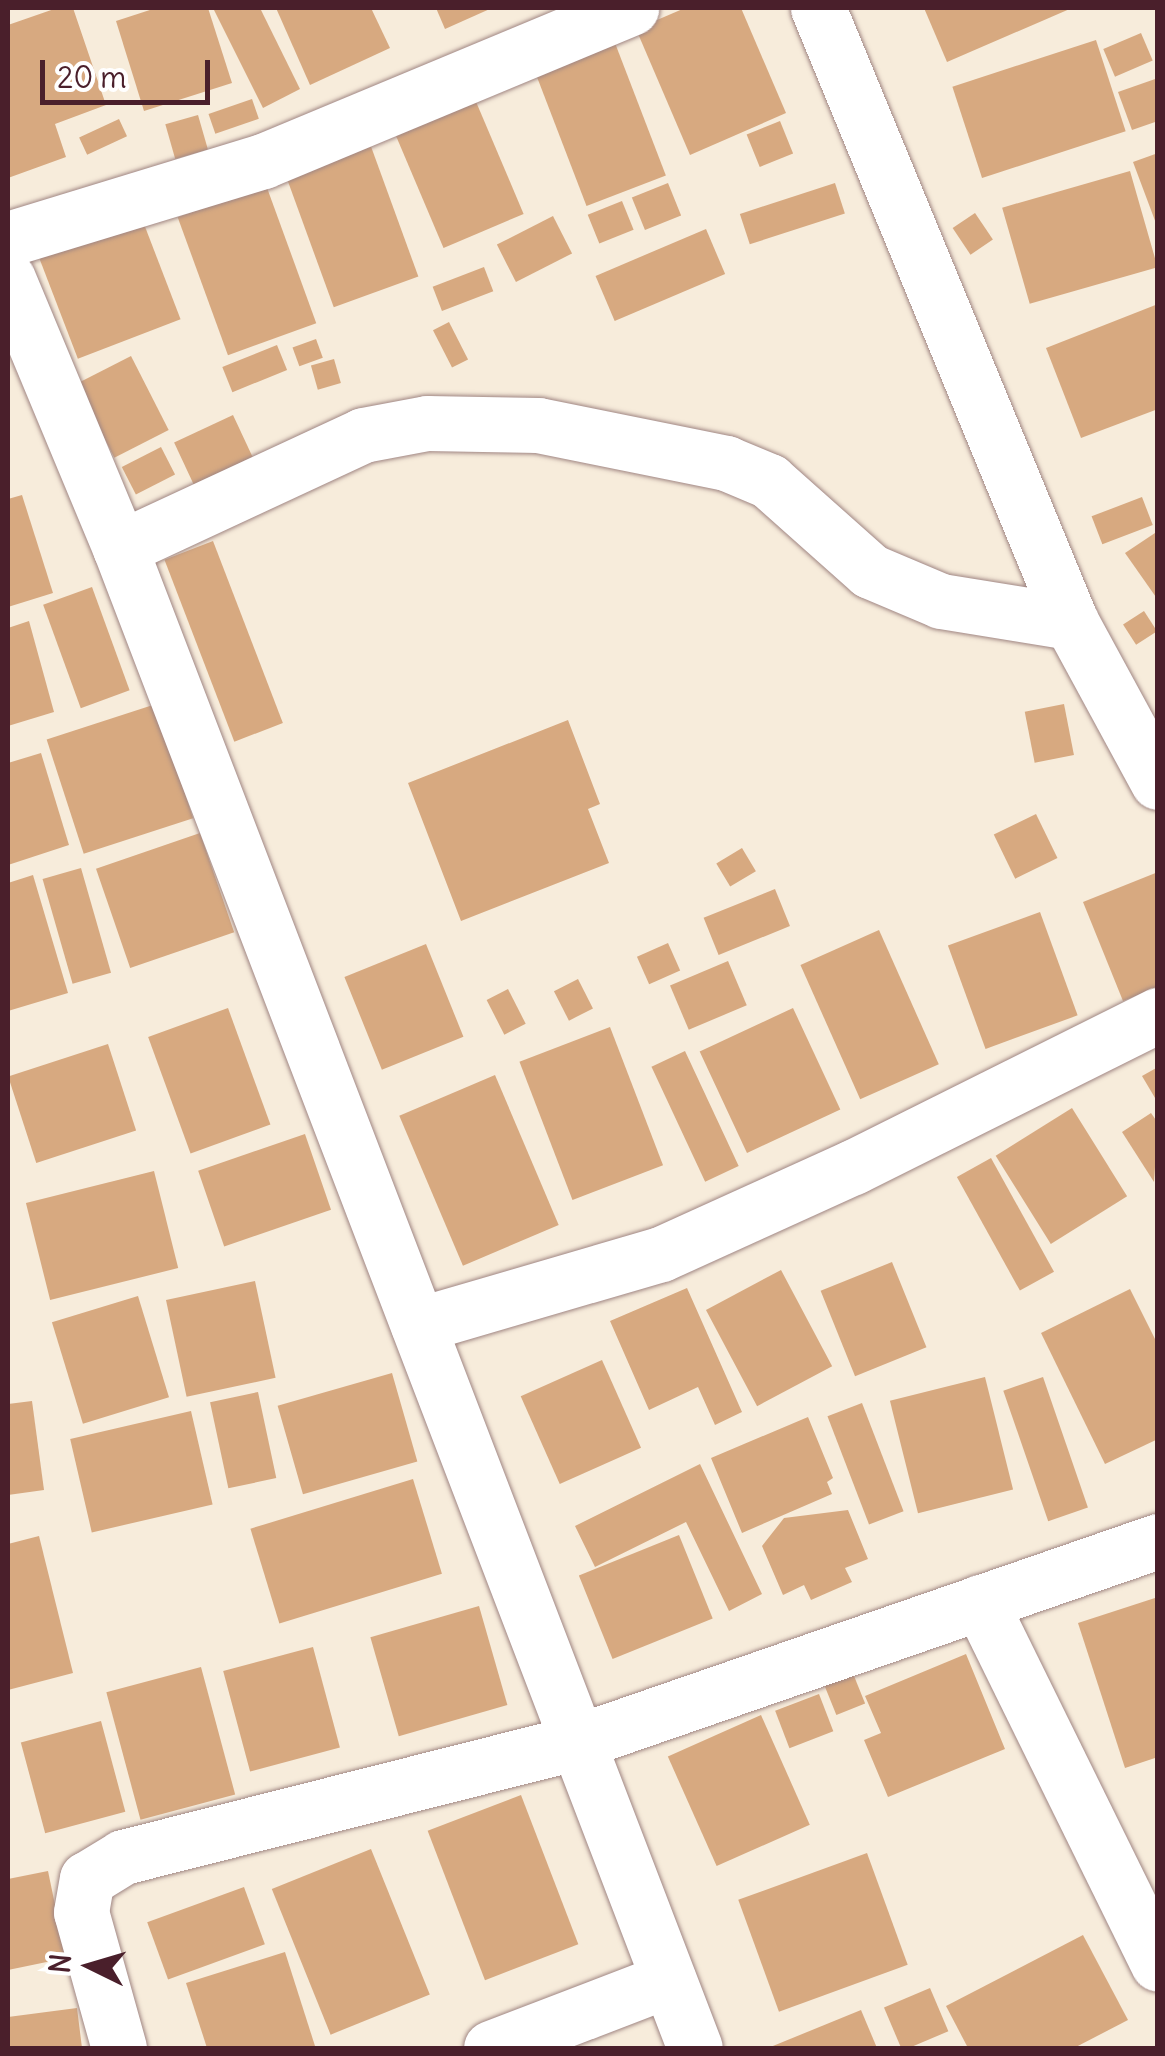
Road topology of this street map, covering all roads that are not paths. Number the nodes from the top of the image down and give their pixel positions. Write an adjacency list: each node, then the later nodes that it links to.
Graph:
1 (631, 8): 3 (street)
2 (818, 8): 6 (street)
3 (8, 239)
4 (8, 280): 5 (street)
5 (120, 548): 6 (street); 9 (street)
6 (1071, 622): 7 (street)
7 (1158, 782)
8 (1158, 1015): 9 (street)
9 (418, 1325): 12 (street)
10 (1158, 1542): 11 (street)
11 (980, 1602): 12 (street); 13 (street)
12 (574, 1743): 14 (street); 15 (street)
13 (1158, 1964)
14 (668, 1980): 16 (street); 17 (street)
15 (119, 2048)
16 (491, 2048)
17 (695, 2048)

